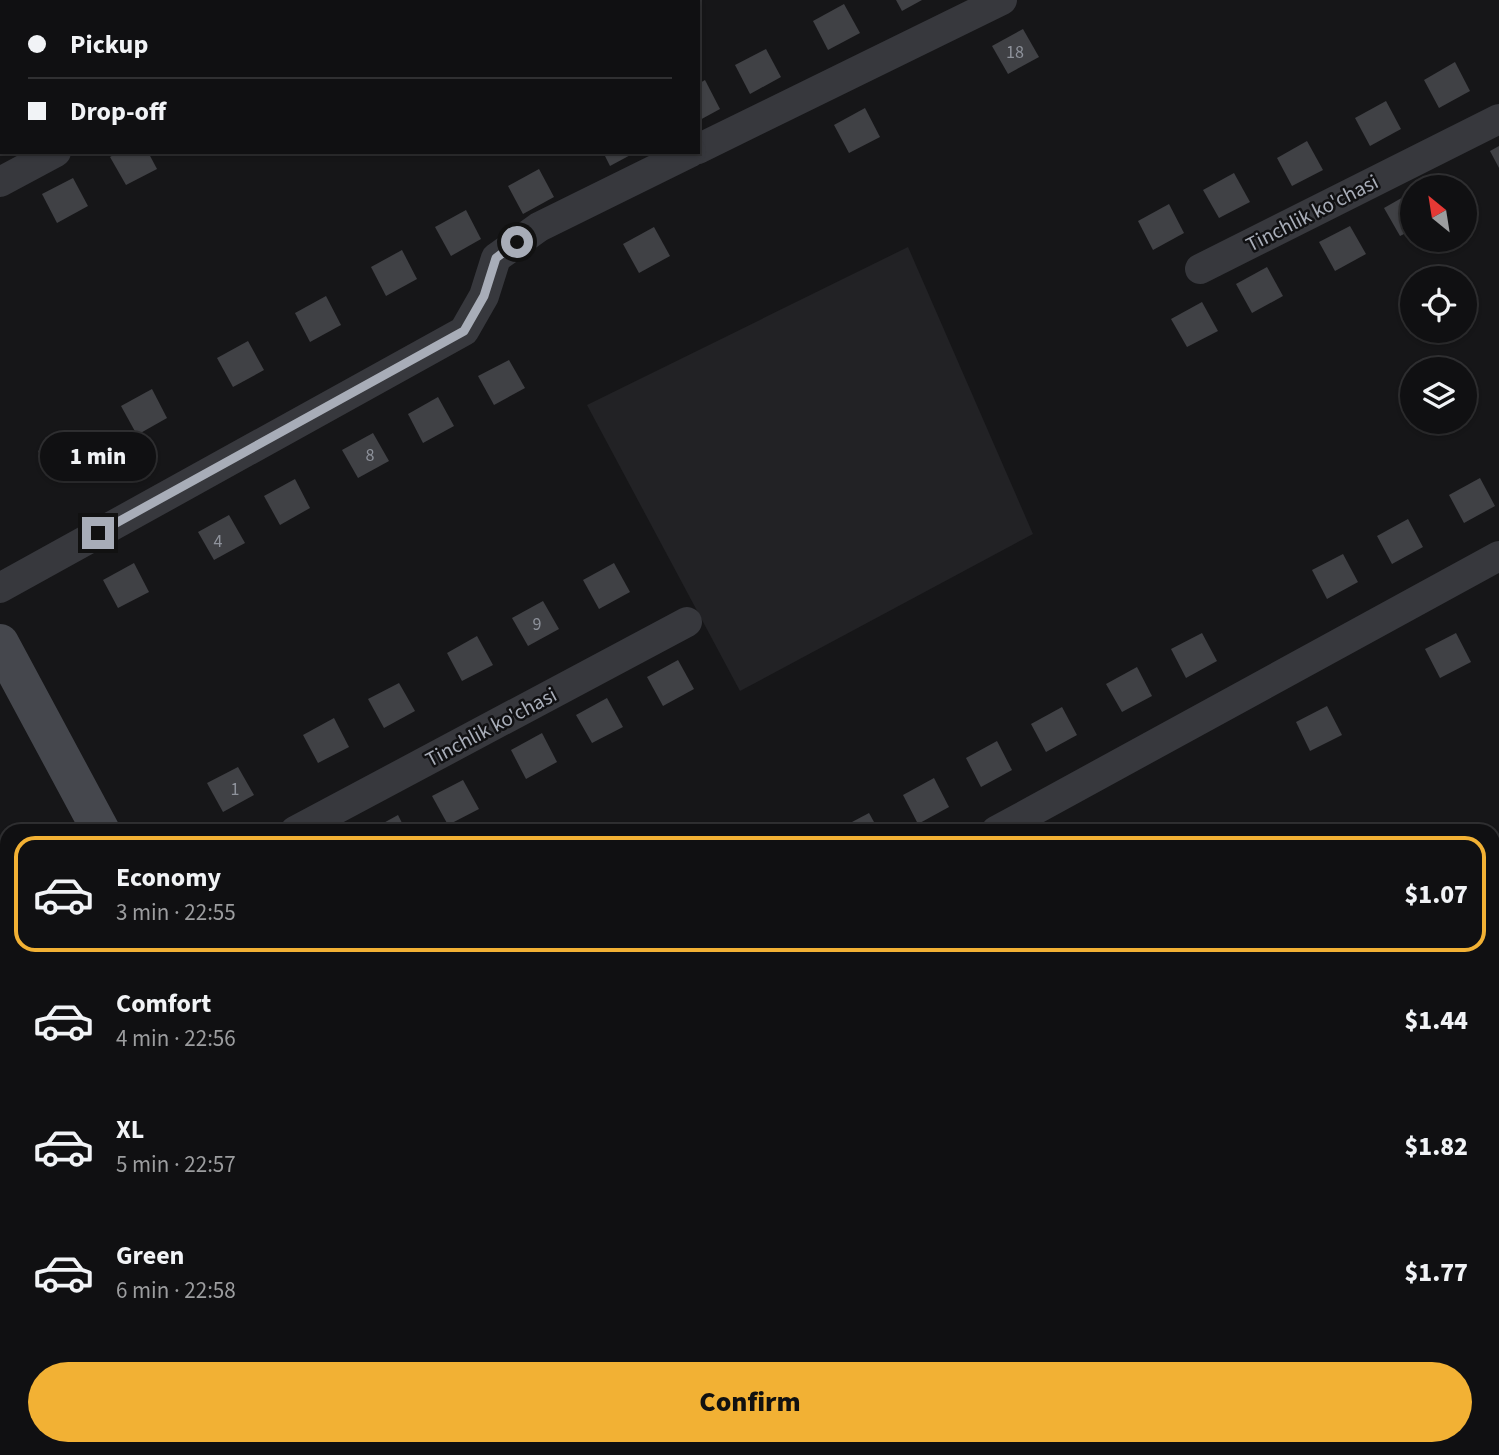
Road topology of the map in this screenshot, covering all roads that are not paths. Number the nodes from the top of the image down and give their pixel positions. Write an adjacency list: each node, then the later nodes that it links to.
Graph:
1 (1002, 0): 3 (street)
2 (1499, 119): 7 (street, Tinchlik ko'chasi)
3 (700, 148)
4 (52, 154): 6 (street)
5 (687, 154): 9 (street)
6 (0, 182)
7 (1200, 269)
8 (1499, 556): 14 (street)
9 (0, 587)
10 (687, 622): 13 (street, Tinchlik ko'chasi)
11 (0, 643): 12 (main road)
12 (97, 824)
13 (308, 824)
14 (1009, 824)

